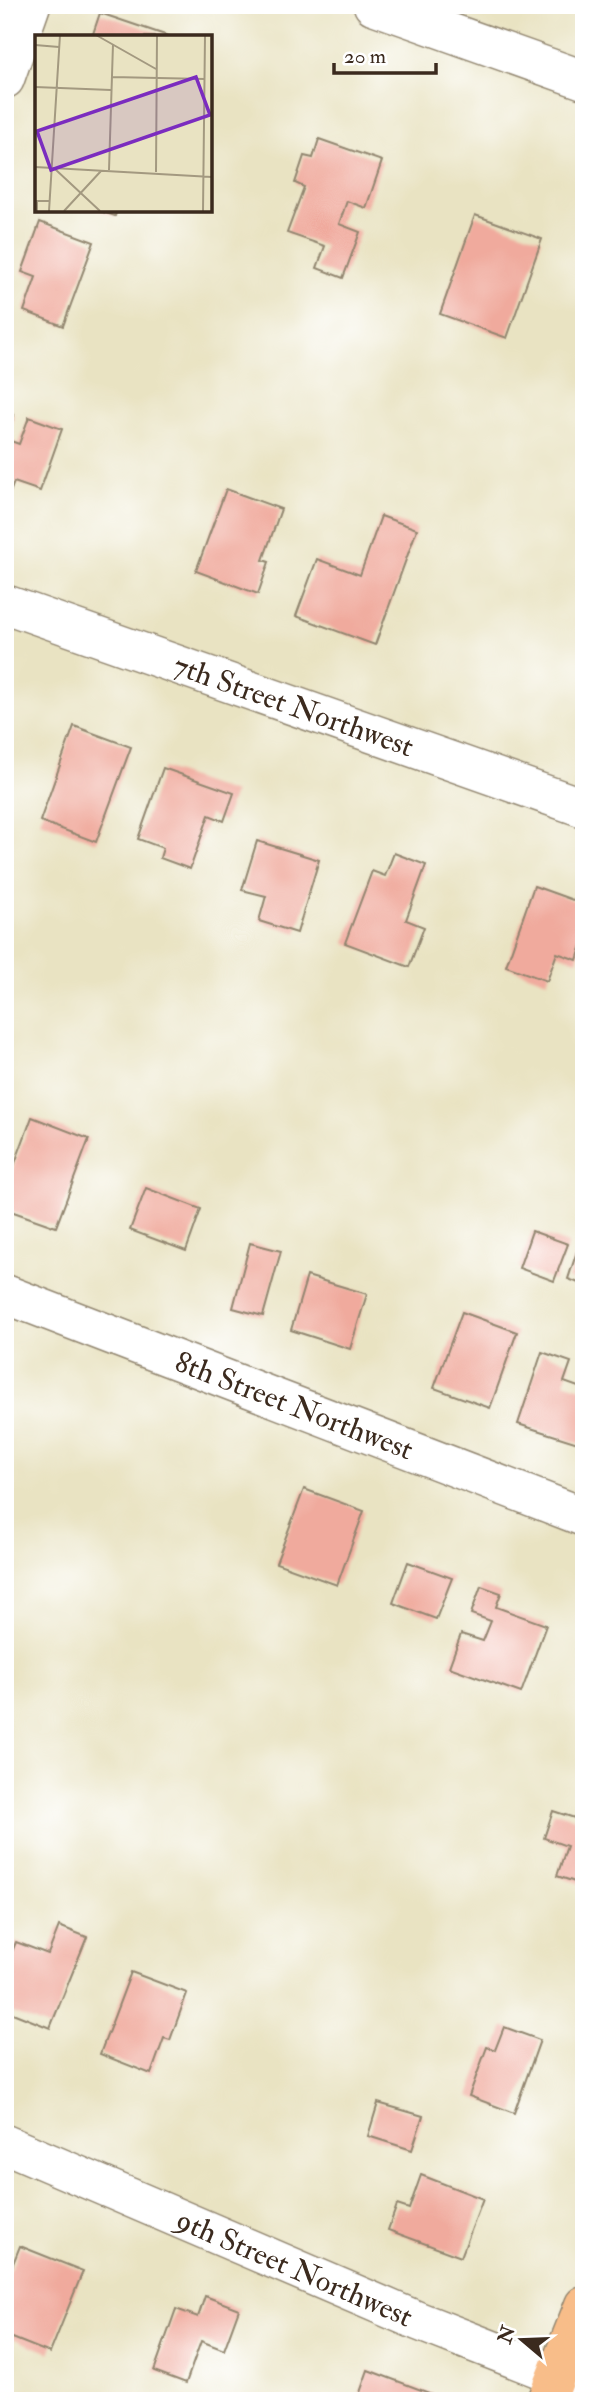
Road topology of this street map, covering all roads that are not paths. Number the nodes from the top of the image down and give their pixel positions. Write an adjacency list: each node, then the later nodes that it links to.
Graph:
1 (31, 5): 3 (street)
2 (373, 5): 4 (street)
3 (5, 79)
4 (584, 80)
5 (5, 604): 6 (street, 7th Street Northwest)
6 (584, 808)
7 (5, 1294): 8 (street, 8th Street Northwest)
8 (584, 1517)
9 (5, 2144): 11 (street, 9th Street Northwest)
10 (584, 2305): 11 (main road)
11 (567, 2380)

